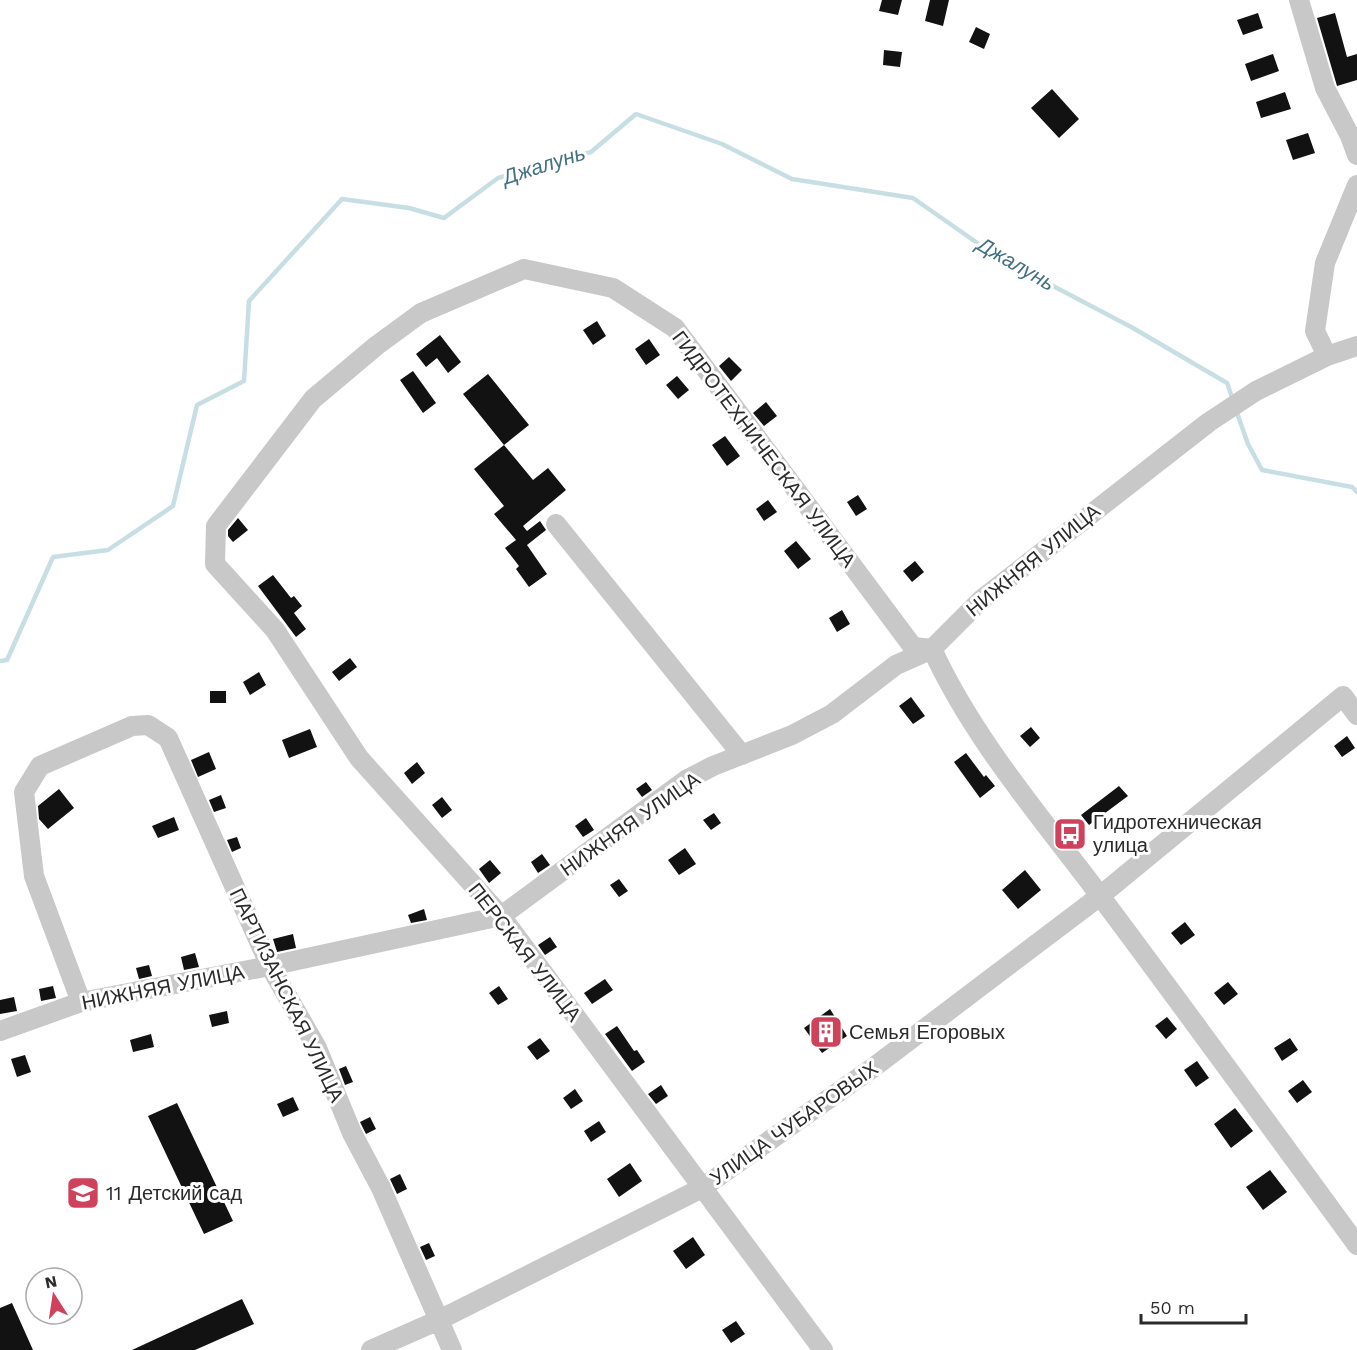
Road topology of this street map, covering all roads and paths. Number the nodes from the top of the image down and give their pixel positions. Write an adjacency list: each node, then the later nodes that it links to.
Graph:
1 (1299, 0): 2 (street)
2 (1357, 155)
3 (1357, 185): 5 (street)
4 (1357, 346): 5 (street, НИЖНЯЯ УЛИЦА)
5 (1327, 356): 8 (street, НИЖНЯЯ УЛИЦА)
6 (556, 524): 10 (street)
7 (215, 564): 8 (street, ГИДРОТЕХНИЧЕСКАЯ УЛИЦА); 12 (street, ПЕРСКАЯ УЛИЦА)
8 (932, 649): 10 (street, НИЖНЯЯ УЛИЦА); 11 (street)
9 (1357, 715): 11 (street, УЛИЦА ЧУБАРОВЫХ)
10 (742, 755): 12 (street, НИЖНЯЯ УЛИЦА)
11 (1100, 896): 16 (street, УЛИЦА ЧУБАРОВЫХ); 17 (street)
12 (501, 916): 13 (street, НИЖНЯЯ УЛИЦА); 16 (street, ПЕРСКАЯ УЛИЦА)
13 (270, 966): 14 (street, НИЖНЯЯ УЛИЦА); 14 (street, ПАРТИЗАНСКАЯ УЛИЦА); 18 (street, ПАРТИЗАНСКАЯ УЛИЦА)
14 (81, 1002): 15 (street, НИЖНЯЯ УЛИЦА)
15 (0, 1031)
16 (702, 1188): 18 (street, УЛИЦА ЧУБАРОВЫХ); 21 (street, ПЕРСКАЯ УЛИЦА)
17 (1357, 1245)
18 (439, 1320): 19 (street, УЛИЦА ЧУБАРОВЫХ); 20 (street, ПАРТИЗАНСКАЯ УЛИЦА)
19 (371, 1350)
20 (452, 1350)
21 (824, 1350)

